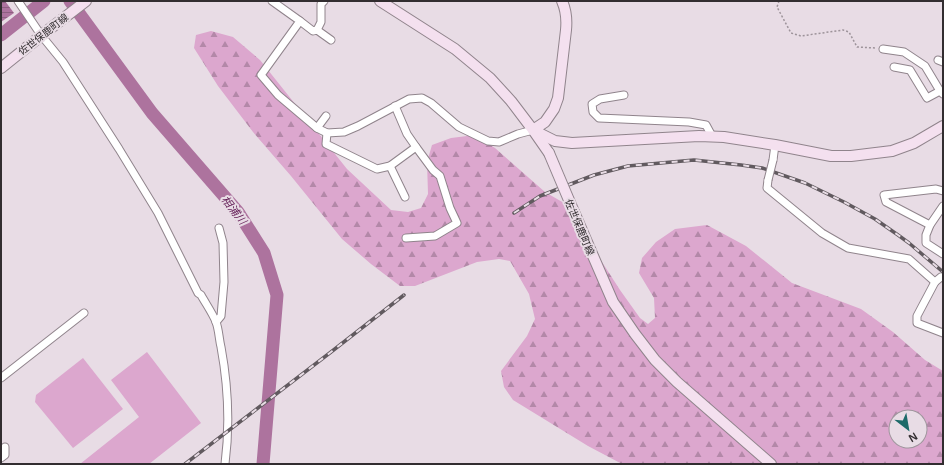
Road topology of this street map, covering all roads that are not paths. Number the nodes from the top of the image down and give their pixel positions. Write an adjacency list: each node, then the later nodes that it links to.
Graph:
1 (18, 1): 9 (street)
2 (86, 1): 9 (main road, 佐世保鹿町線)
3 (272, 1): 7 (street)
4 (324, 1): 8 (street)
5 (380, 1): 20 (main road, 佐世保鹿町線)
6 (562, 1): 20 (main road)
7 (300, 21): 8 (street); 19 (street)
8 (317, 30): 10 (street)
9 (44, 33): 13 (main road, 佐世保鹿町線); 36 (street)
10 (331, 40)
11 (884, 49): 14 (street)
12 (894, 67): 14 (street)
13 (1, 68)
14 (942, 90)
15 (624, 95): 22 (street)
16 (395, 106): 20 (street); 21 (street); 24 (street)
17 (326, 116): 19 (street)
18 (943, 126): 23 (main road)
19 (317, 128): 21 (street)
20 (533, 130): 22 (main road); 42 (main road, 佐世保鹿町線, bridge)
21 (327, 134): 25 (street)
22 (712, 136): 23 (main road)
23 (775, 145): 34 (street, bridge)
24 (416, 147): 25 (street); 31 (street)
25 (390, 166): 27 (street)
26 (943, 191): 29 (street)
27 (405, 197)
28 (943, 206): 29 (street)
29 (930, 225): 32 (street)
30 (219, 228): 36 (street)
31 (406, 238)
32 (943, 254)
33 (941, 277): 34 (street)
34 (935, 282): 37 (street)
35 (84, 313): 38 (street)
36 (216, 322): 41 (street)
37 (943, 333)
38 (1, 378)
39 (5, 447): 40 (street)
40 (1, 458)
41 (225, 464)
42 (772, 464)

